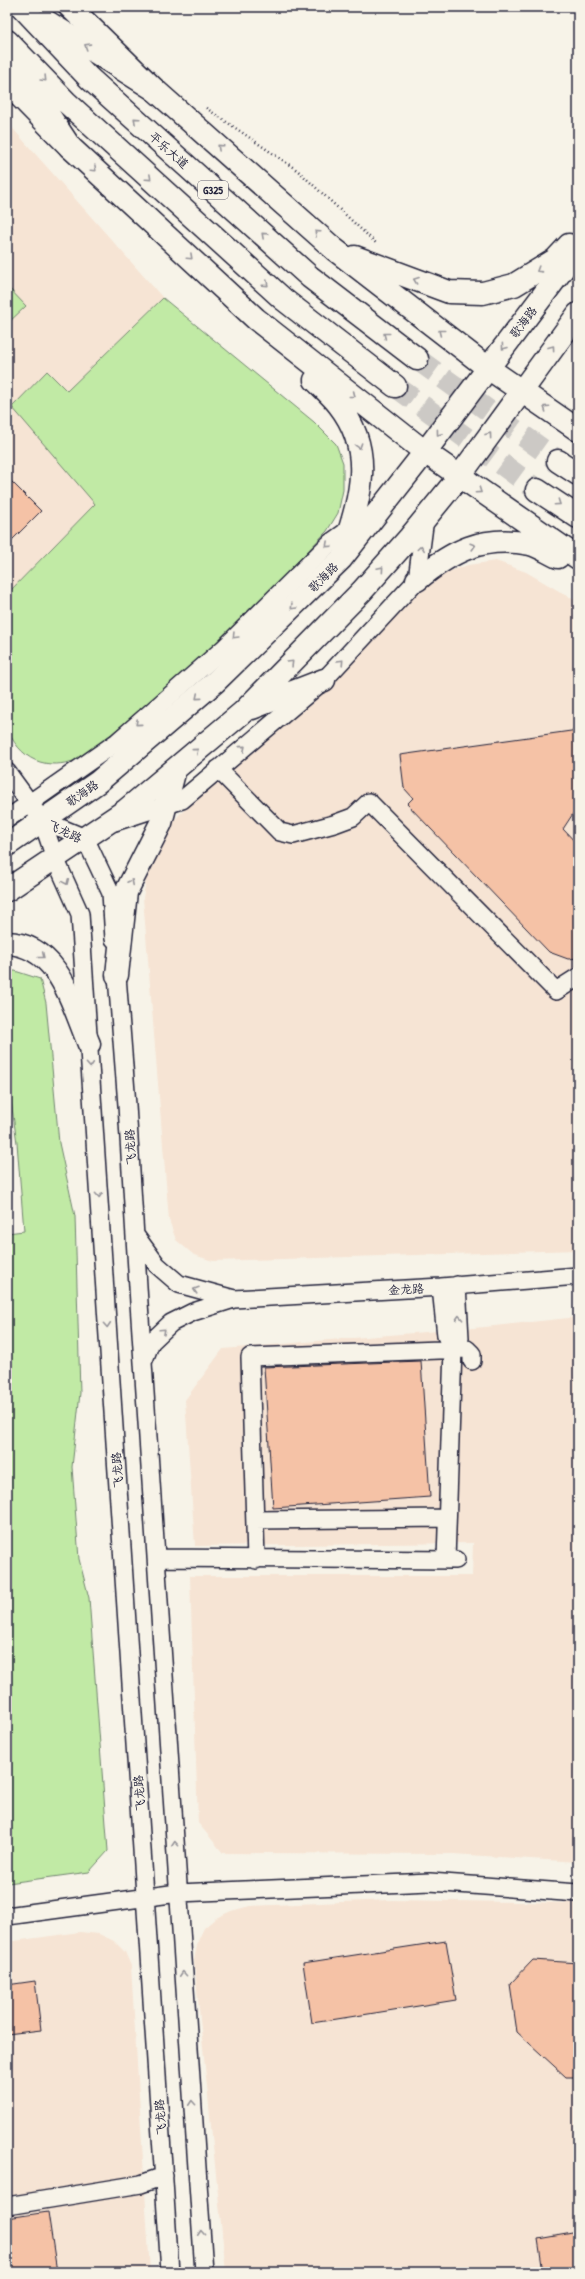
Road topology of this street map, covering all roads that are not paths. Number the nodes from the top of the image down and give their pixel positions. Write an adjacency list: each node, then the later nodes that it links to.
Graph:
1 (23, 7): 6 (main road, one-way to 1); 13 (main road, 平乐大道 / G325, one-way to 1)
2 (70, 7): 6 (main road)
3 (7, 41): 15 (main road, one-way to 15)
4 (7, 52): 7 (main road)
5 (7, 83): 7 (main road)
6 (155, 90): 9 (main road, one-way to 6)
7 (70, 147): 12 (main road, one-way to 12)
8 (578, 235): 9 (main road, one-way to 9)
9 (334, 249): 14 (main road, one-way to 9)
10 (578, 249): 14 (main road, 歌海路, one-way to 14)
11 (578, 314): 16 (main road, one-way to 11)
12 (256, 319): 18 (main road, one-way to 18); 26 (main road, one-way to 26)
13 (417, 359)
14 (488, 368): 16 (main road); 18 (main road, 歌海路, one-way to 18)
15 (396, 386)
16 (521, 391): 17 (main road, one-way to 16); 21 (main road, one-way to 16)
17 (578, 430)
18 (425, 452): 21 (main road); 23 (main road, 歌海路)
19 (558, 460): 20 (main road)
20 (578, 474)
21 (459, 477): 25 (main road); 27 (main road, one-way to 27)
22 (537, 490): 24 (main road, one-way to 24)
23 (382, 506): 26 (street); 28 (main road, 歌海路)
24 (578, 517)
25 (425, 518): 30 (street, one-way to 25); 32 (main road, one-way to 25)
26 (351, 528): 28 (main road); 37 (street, one-way to 37)
27 (578, 558)
28 (341, 559): 37 (main road, 歌海路, one-way to 37)
29 (578, 566): 30 (main road, one-way to 29)
30 (417, 580): 31 (street, one-way to 30)
31 (324, 680): 32 (main road); 34 (street, one-way to 31)
32 (243, 712): 33 (main road, one-way to 32)
33 (175, 769): 36 (main road); 39 (main road)
34 (218, 769): 36 (street); 45 (street)
35 (7, 772): 37 (street)
36 (166, 806): 39 (street); 44 (main road, one-way to 36)
37 (37, 811): 38 (street); 39 (street, 飞龙路); 40 (main road, 歌海路); 41 (street, 飞龙路)
38 (7, 819)
39 (93, 832): 41 (main road); 44 (street, 飞龙路)
40 (7, 845)
41 (55, 858): 42 (main road); 46 (street, 飞龙路, one-way to 46)
42 (7, 890)
43 (7, 943): 46 (main road, one-way to 46)
44 (117, 975): 47 (street, 飞龙路)
45 (578, 977)
46 (89, 1044): 60 (street, 飞龙路, one-way to 60)
47 (135, 1235): 50 (street, 金龙路, one-way to 47); 53 (street, 飞龙路)
48 (578, 1276): 49 (street, 金龙路)
49 (449, 1286): 50 (street, 金龙路); 51 (street)
50 (234, 1299): 53 (street, 金龙路, one-way to 50)
51 (453, 1349): 52 (street); 54 (street); 55 (street)
52 (472, 1361)
53 (143, 1363): 56 (street, 飞龙路)
54 (446, 1518): 55 (street); 57 (street)
55 (260, 1520): 57 (street)
56 (156, 1558): 57 (street); 58 (street, 飞龙路, one-way to 56)
57 (260, 1560)
58 (178, 1893): 59 (street); 60 (street); 66 (street, 飞龙路, one-way to 58)
59 (578, 1893)
60 (145, 1897): 61 (street); 62 (street, 飞龙路)
61 (7, 1916)
62 (164, 2176): 63 (street); 64 (street); 65 (street, 飞龙路)
63 (7, 2196)
64 (7, 2206)
65 (170, 2272)
66 (204, 2272)

